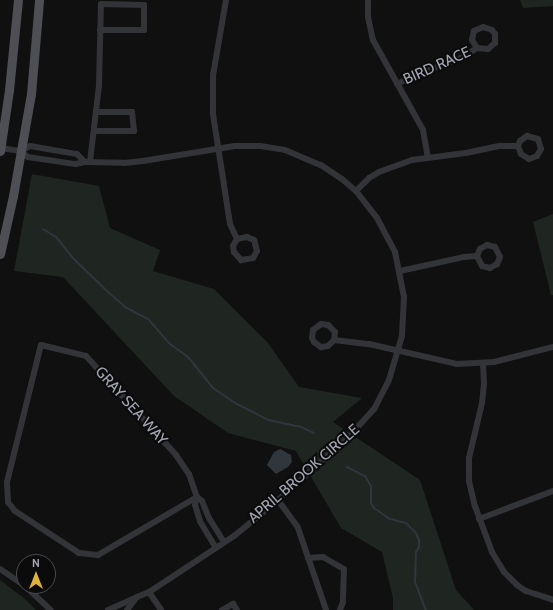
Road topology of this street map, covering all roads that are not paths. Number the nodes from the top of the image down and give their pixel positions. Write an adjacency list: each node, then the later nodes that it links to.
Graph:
1 (18, 0): 12 (main road)
2 (39, 0): 13 (main road)
3 (226, 0): 11 (street)
4 (368, 0): 7 (street)
5 (100, 30): 5 (street); 8 (street)
6 (477, 48): 7 (street, BIRD RACE)
7 (397, 84): 14 (street)
8 (96, 112): 9 (street); 9 (street)
9 (94, 131): 15 (street)
10 (518, 146): 14 (street)
11 (218, 147): 15 (street, APRIL BROOK CIRCLE); 16 (street, APRIL BROOK CIRCLE); 17 (street)
12 (0, 150): 13 (street, APRIL BROOK CIRCLE)
13 (22, 151): 15 (street, APRIL BROOK CIRCLE); 15 (street, APRIL BROOK CIRCLE); 18 (main road)
14 (428, 158): 16 (street)
15 (88, 162)
16 (356, 191): 20 (street, APRIL BROOK CIRCLE)
17 (237, 239): 17 (street)
18 (0, 254)
19 (477, 256): 20 (street)
20 (400, 271): 23 (street, APRIL BROOK CIRCLE)
21 (334, 340): 23 (street)
22 (553, 347): 24 (street)
23 (399, 351): 24 (street); 27 (street, APRIL BROOK CIRCLE)
24 (483, 364): 28 (street)
25 (553, 491): 28 (street)
26 (196, 497): 26 (street, GRAY SEA WAY); 29 (street, GRAY SEA WAY); 30 (street, GRAY SEA WAY)
27 (278, 500): 29 (street, APRIL BROOK CIRCLE); 31 (street)
28 (479, 519): 37 (street)
29 (224, 542): 30 (street, APRIL BROOK CIRCLE)
30 (216, 548): 34 (street, APRIL BROOK CIRCLE)
31 (308, 558): 44 (street); 45 (street)
32 (0, 569): 33 (street)
33 (16, 580)
34 (149, 592): 36 (street, APRIL BROOK CIRCLE); 41 (street)
35 (34, 594): 38 (street)
36 (137, 597): 39 (street, APRIL BROOK CIRCLE); 40 (street, APRIL BROOK CIRCLE)
37 (553, 600)
38 (51, 610)
39 (108, 610)
40 (127, 610)
41 (161, 610)
42 (222, 610): 43 (street)
43 (237, 610)
44 (326, 610)
45 (340, 610)

